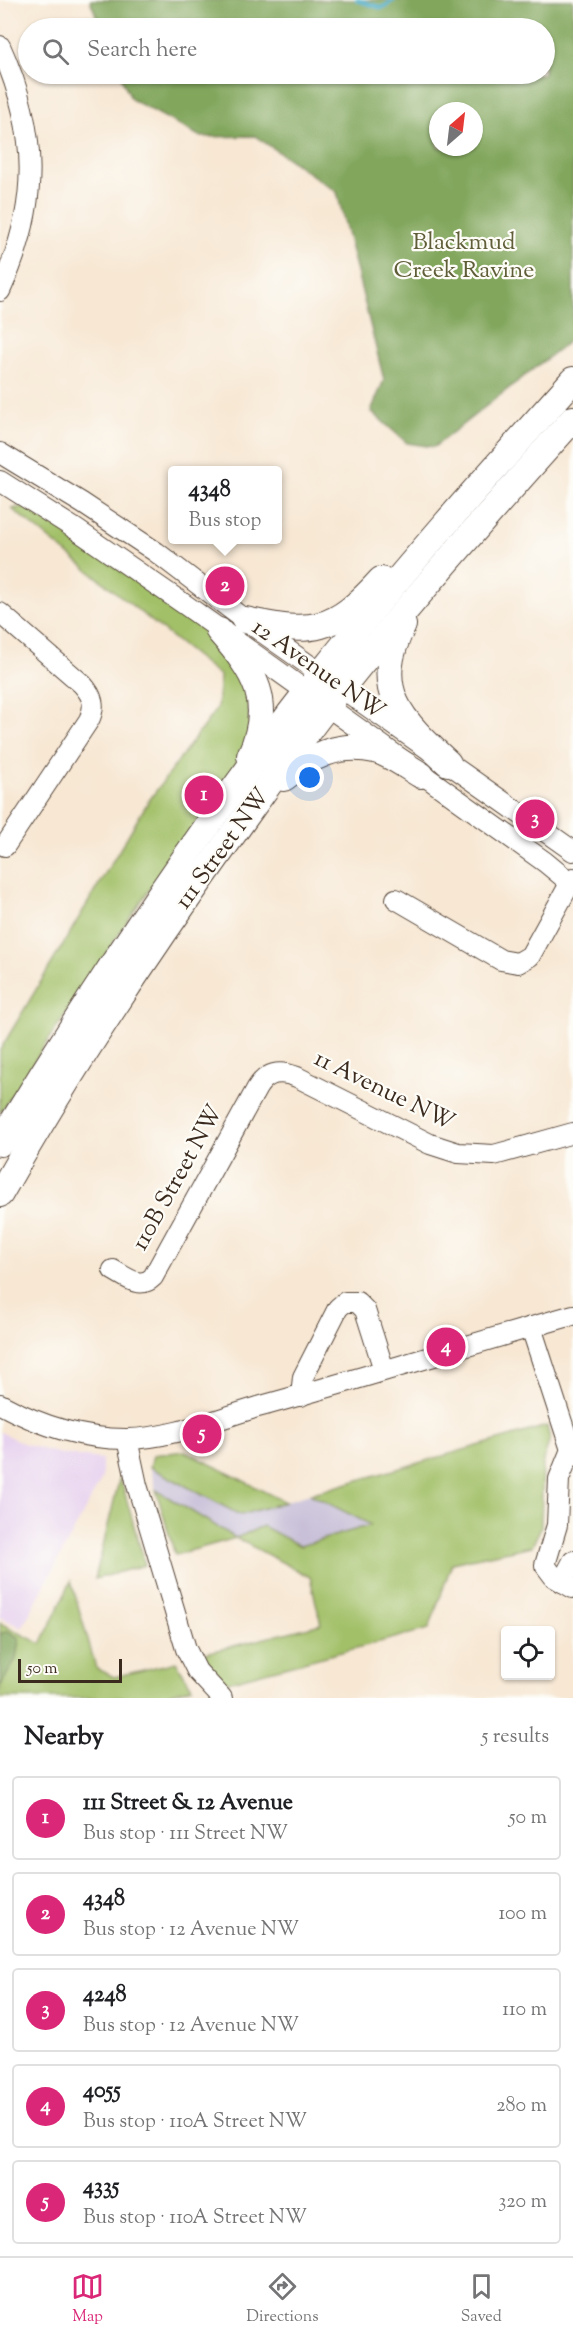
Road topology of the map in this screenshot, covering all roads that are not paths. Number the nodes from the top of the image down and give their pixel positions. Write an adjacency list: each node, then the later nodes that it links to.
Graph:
1 (0, 46): 2 (street)
2 (0, 291)
3 (573, 380): 7 (main road, 111 Street NW)
4 (573, 419): 8 (main road, 111 Street NW)
5 (0, 453): 10 (street, 12 Avenue NW)
6 (0, 481): 11 (street, 12 Avenue NW)
7 (470, 495): 10 (main road); 12 (main road, 111 Street NW)
8 (417, 598): 12 (main road, 111 Street NW); 13 (main road)
9 (0, 613): 17 (street)
10 (245, 620): 12 (street, 12 Avenue NW)
11 (219, 631): 12 (street, 12 Avenue NW); 15 (main road)
12 (324, 690): 13 (street, 12 Avenue NW); 14 (street, 12 Avenue NW); 15 (main road, 111 Street NW); 16 (main road, 111 Street NW)
13 (448, 763): 18 (street, 12 Avenue NW)
14 (421, 775): 16 (main road); 19 (street, 12 Avenue NW)
15 (237, 785): 23 (main road, 111 Street NW)
16 (260, 797): 24 (main road, 111 Street NW)
17 (5, 846)
18 (573, 850)
19 (572, 882): 20 (street)
20 (396, 899)
21 (278, 1073): 22 (street, 11 Avenue NW); 25 (street, 110B Street NW)
22 (573, 1133)
23 (0, 1143)
24 (0, 1194)
25 (112, 1270)
26 (573, 1315): 27 (street)
27 (531, 1328): 28 (street); 32 (street)
28 (384, 1370): 29 (street); 29 (street)
29 (302, 1396): 31 (street)
30 (0, 1404): 31 (street)
31 (127, 1439): 35 (street)
32 (572, 1454): 34 (street)
33 (573, 1561): 34 (street)
34 (568, 1585)
35 (222, 1698)

